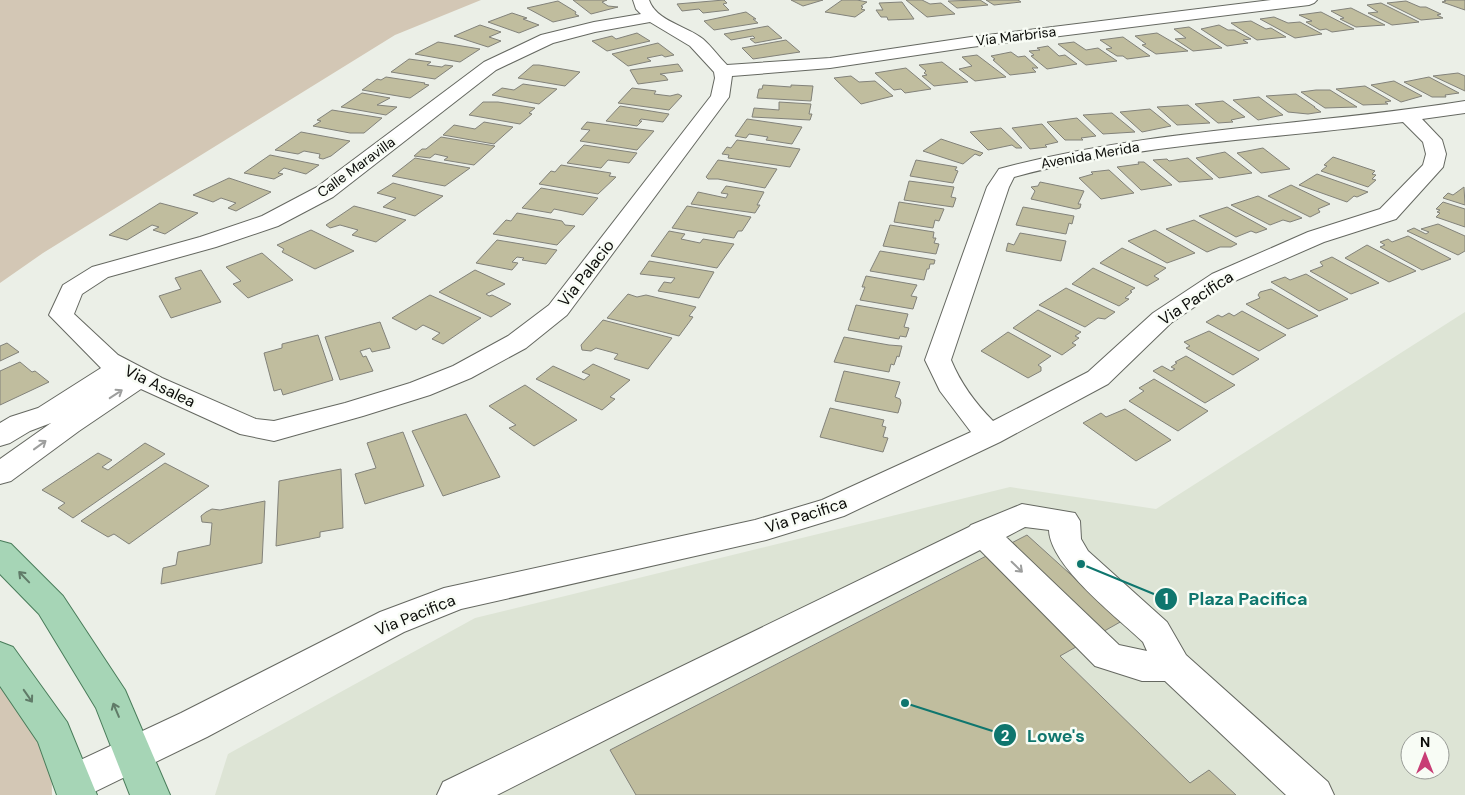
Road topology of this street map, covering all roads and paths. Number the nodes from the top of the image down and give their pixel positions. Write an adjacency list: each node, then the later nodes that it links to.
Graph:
1 (1309, 0): 3 (street, Via Marbrisa)
2 (647, 9): 3 (street); 6 (street, Calle Maravilla)
3 (723, 71): 9 (street, Via Palacio)
4 (1465, 107): 5 (street, Avenida Merida)
5 (1409, 117): 10 (street, Via Pacifica); 10 (street, Avenida Merida)
6 (61, 315): 7 (street, Via Asalea)
7 (131, 372): 8 (street); 9 (street, Via Asalea)
8 (59, 419): 11 (street); 12 (street, one-way to 8)
9 (274, 431)
10 (990, 435): 17 (street, Via Pacifica)
11 (0, 436)
12 (0, 474)
13 (982, 534): 16 (street, one-way to 16); 16 (street); 20 (street)
14 (0, 553): 17 (main road, one-way to 14)
15 (0, 657): 18 (main road, one-way to 18)
16 (1173, 666): 21 (street)
17 (135, 754): 18 (street, Via Pacifica); 19 (main road)
18 (75, 789)
19 (150, 795)
20 (457, 795)
21 (1314, 795)

